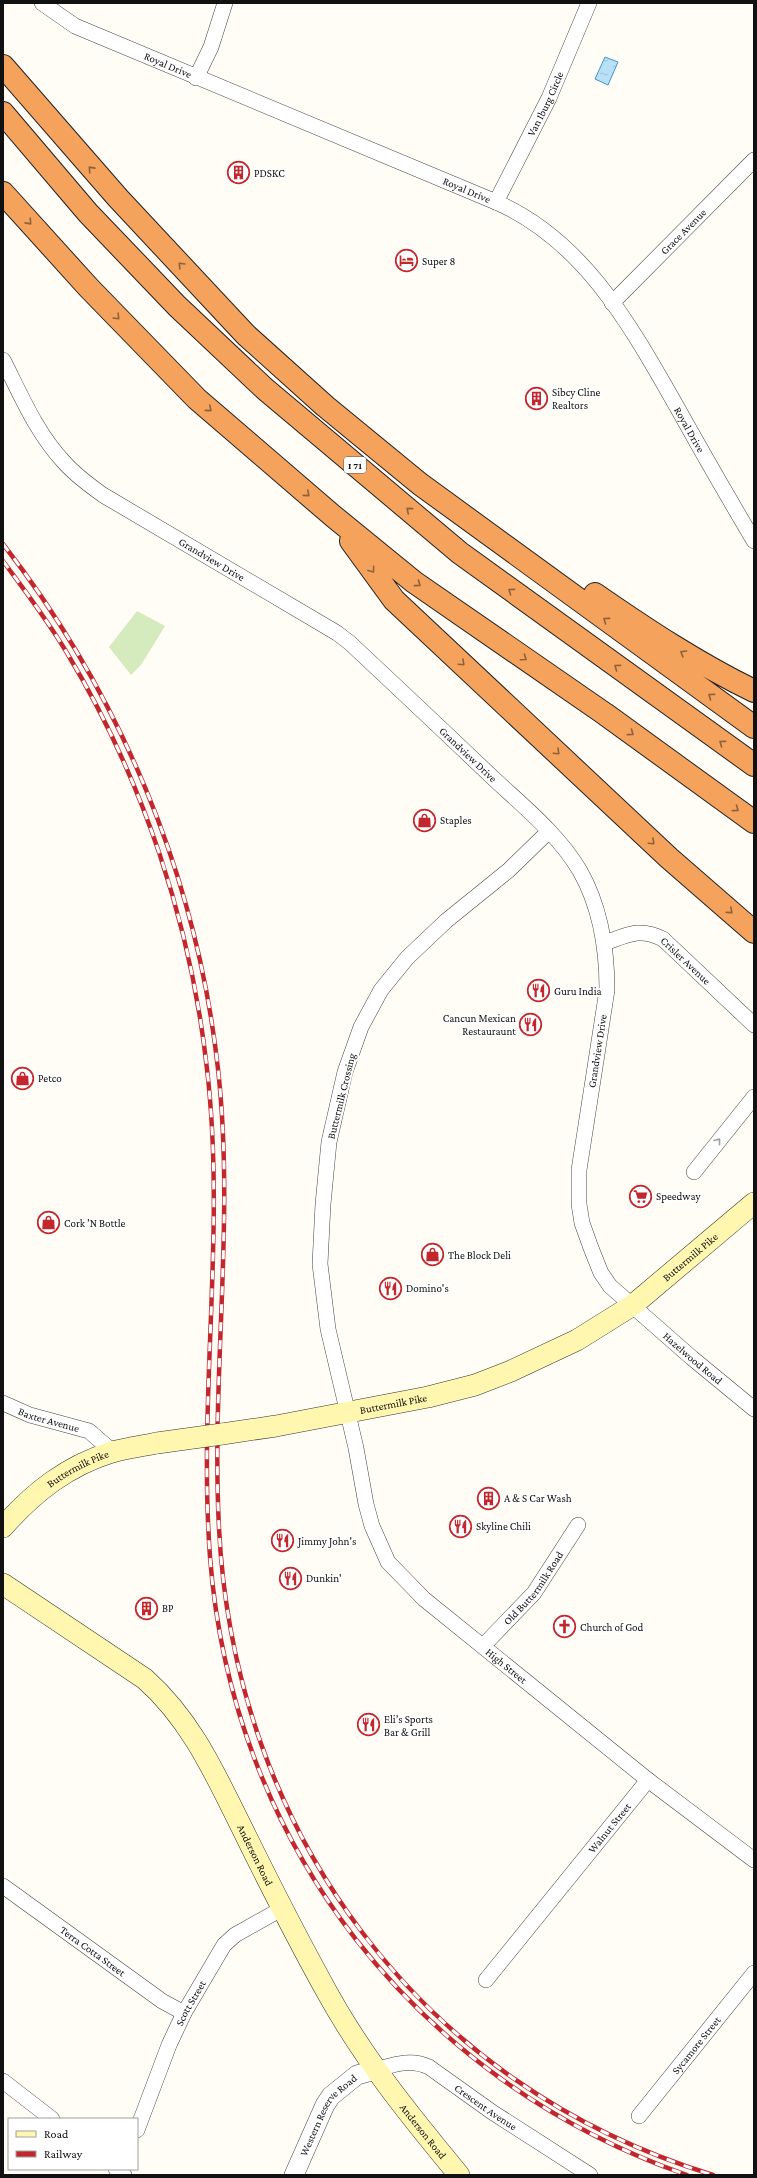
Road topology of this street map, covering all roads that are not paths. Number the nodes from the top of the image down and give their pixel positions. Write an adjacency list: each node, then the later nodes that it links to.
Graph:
1 (42, 3): 5 (street, Royal Drive)
2 (225, 3): 5 (street)
3 (589, 3): 9 (street, Van Iburg Circle)
4 (3, 66): 10 (highway, one-way to 4)
5 (196, 78): 9 (street, Royal Drive)
6 (3, 113): 17 (highway, I 71, one-way to 6)
7 (754, 160): 11 (street, Grace Avenue)
8 (3, 193): 13 (highway, one-way to 13)
9 (496, 202): 11 (street, Royal Drive)
10 (208, 293): 15 (highway, one-way to 10); 16 (highway, one-way to 10)
11 (612, 303): 14 (street, Royal Drive)
12 (3, 360): 19 (street, Grandview Drive)
13 (333, 516): 18 (highway, one-way to 18); 20 (highway, one-way to 20)
14 (754, 541)
15 (754, 691)
16 (754, 727)
17 (754, 765)
18 (754, 822)
19 (548, 832): 21 (street, Grandview Drive); 29 (street, Buttermilk Crossing)
20 (754, 932)
21 (605, 943): 22 (street, Crisler Avenue); 26 (street, Grandview Drive)
22 (754, 1024)
23 (754, 1096): 24 (street, one-way to 23)
24 (694, 1172)
25 (754, 1203): 26 (main road, Buttermilk Pike)
26 (633, 1305): 28 (street, Hazelwood Road); 29 (main road, Buttermilk Pike)
27 (6, 1405): 30 (street, Baxter Avenue)
28 (754, 1409)
29 (348, 1412): 30 (main road, Buttermilk Pike, bridge); 34 (street, High Street)
30 (113, 1452): 32 (main road, Buttermilk Pike)
31 (578, 1525): 34 (street, Old Buttermilk Road)
32 (3, 1527)
33 (3, 1584): 38 (main road, Anderson Road)
34 (483, 1646): 35 (street, High Street)
35 (648, 1780): 36 (street, High Street); 40 (street, Walnut Street)
36 (754, 1860)
37 (3, 1886): 41 (street, Terra Cotta Street)
38 (283, 1908): 41 (street, Scott Street); 42 (main road, Anderson Road)
39 (754, 1974): 44 (street, Sycamore Street)
40 (486, 1980)
41 (184, 2013): 46 (street, Scott Street)
42 (375, 2070): 47 (street, Western Reserve Road); 48 (main road, Anderson Road); 49 (street, Crescent Avenue)
43 (3, 2081): 45 (street)
44 (639, 2116)
45 (51, 2118)
46 (138, 2127)
47 (294, 2175)
48 (459, 2175)
49 (590, 2175)

